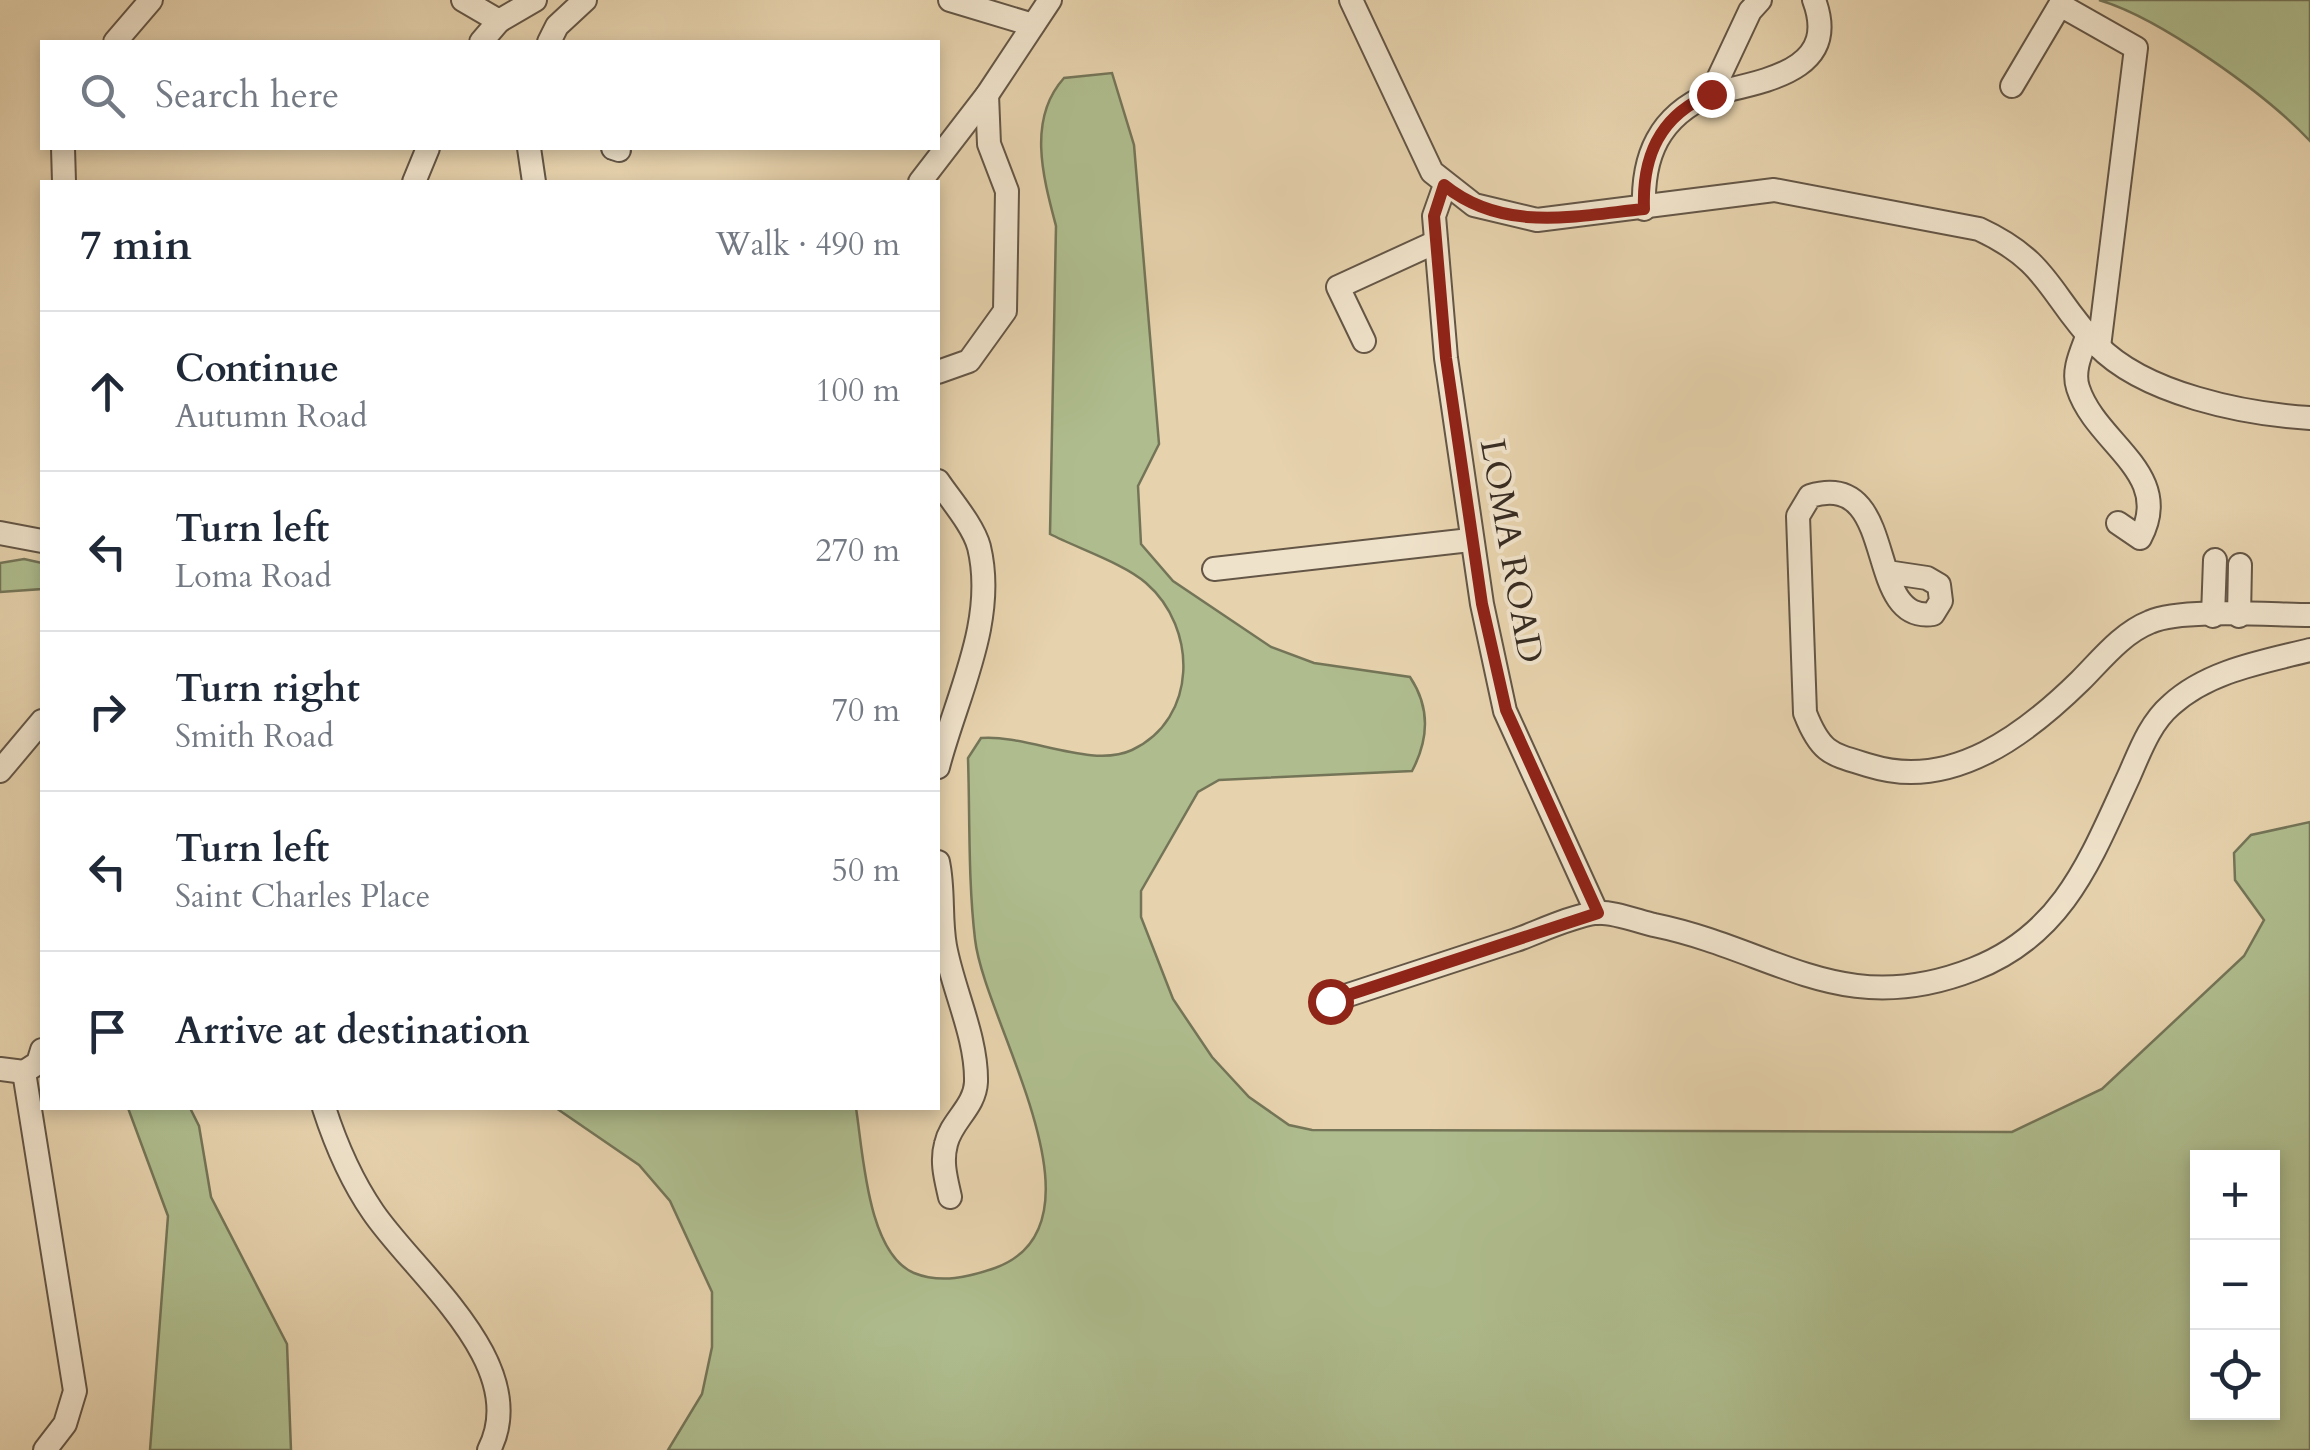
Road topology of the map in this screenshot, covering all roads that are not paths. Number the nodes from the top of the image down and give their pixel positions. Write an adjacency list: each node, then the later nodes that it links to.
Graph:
1 (151, 0): 11 (street)
2 (463, 0): 10 (street)
3 (534, 0): 10 (street)
4 (585, 0): 13 (street)
5 (950, 0): 9 (street)
6 (1351, 0): 24 (street)
7 (1760, 0): 15 (street)
8 (1814, 0): 15 (street)
9 (1042, 8): 16 (street)
10 (499, 20): 12 (street)
11 (117, 40)
12 (483, 40)
13 (550, 40)
14 (2012, 86): 28 (street)
15 (1711, 94): 25 (street)
16 (988, 95): 23 (street); 29 (street)
17 (63, 150): 20 (street)
18 (427, 150): 21 (street)
19 (530, 150): 22 (street)
20 (64, 180)
21 (415, 180)
22 (534, 180)
23 (922, 180)
24 (1444, 185): 25 (street); 26 (street, LOMA ROAD)
25 (1644, 209): 28 (street)
26 (1436, 242): 27 (street); 34 (street, LOMA ROAD)
27 (1364, 340)
28 (2093, 340): 30 (street); 32 (street)
29 (940, 371)
30 (2310, 418)
31 (940, 484): 45 (street)
32 (2118, 523)
33 (0, 533): 35 (street)
34 (1470, 540): 38 (street); 48 (street, LOMA ROAD)
35 (40, 542)
36 (2215, 560): 41 (street)
37 (2240, 565): 42 (street)
38 (1214, 569)
39 (1887, 572): 41 (street)
40 (2310, 615): 42 (street)
41 (2213, 616): 42 (street)
42 (2239, 616)
43 (2310, 650): 48 (street)
44 (40, 723): 46 (street)
45 (940, 761)
46 (0, 771)
47 (940, 889): 54 (street)
48 (1598, 913): 49 (street)
49 (1330, 1001)
50 (40, 1056): 52 (street)
51 (0, 1068): 52 (street)
52 (24, 1072): 55 (street)
53 (325, 1110): 56 (street)
54 (950, 1197)
55 (45, 1450)
56 (489, 1450)

